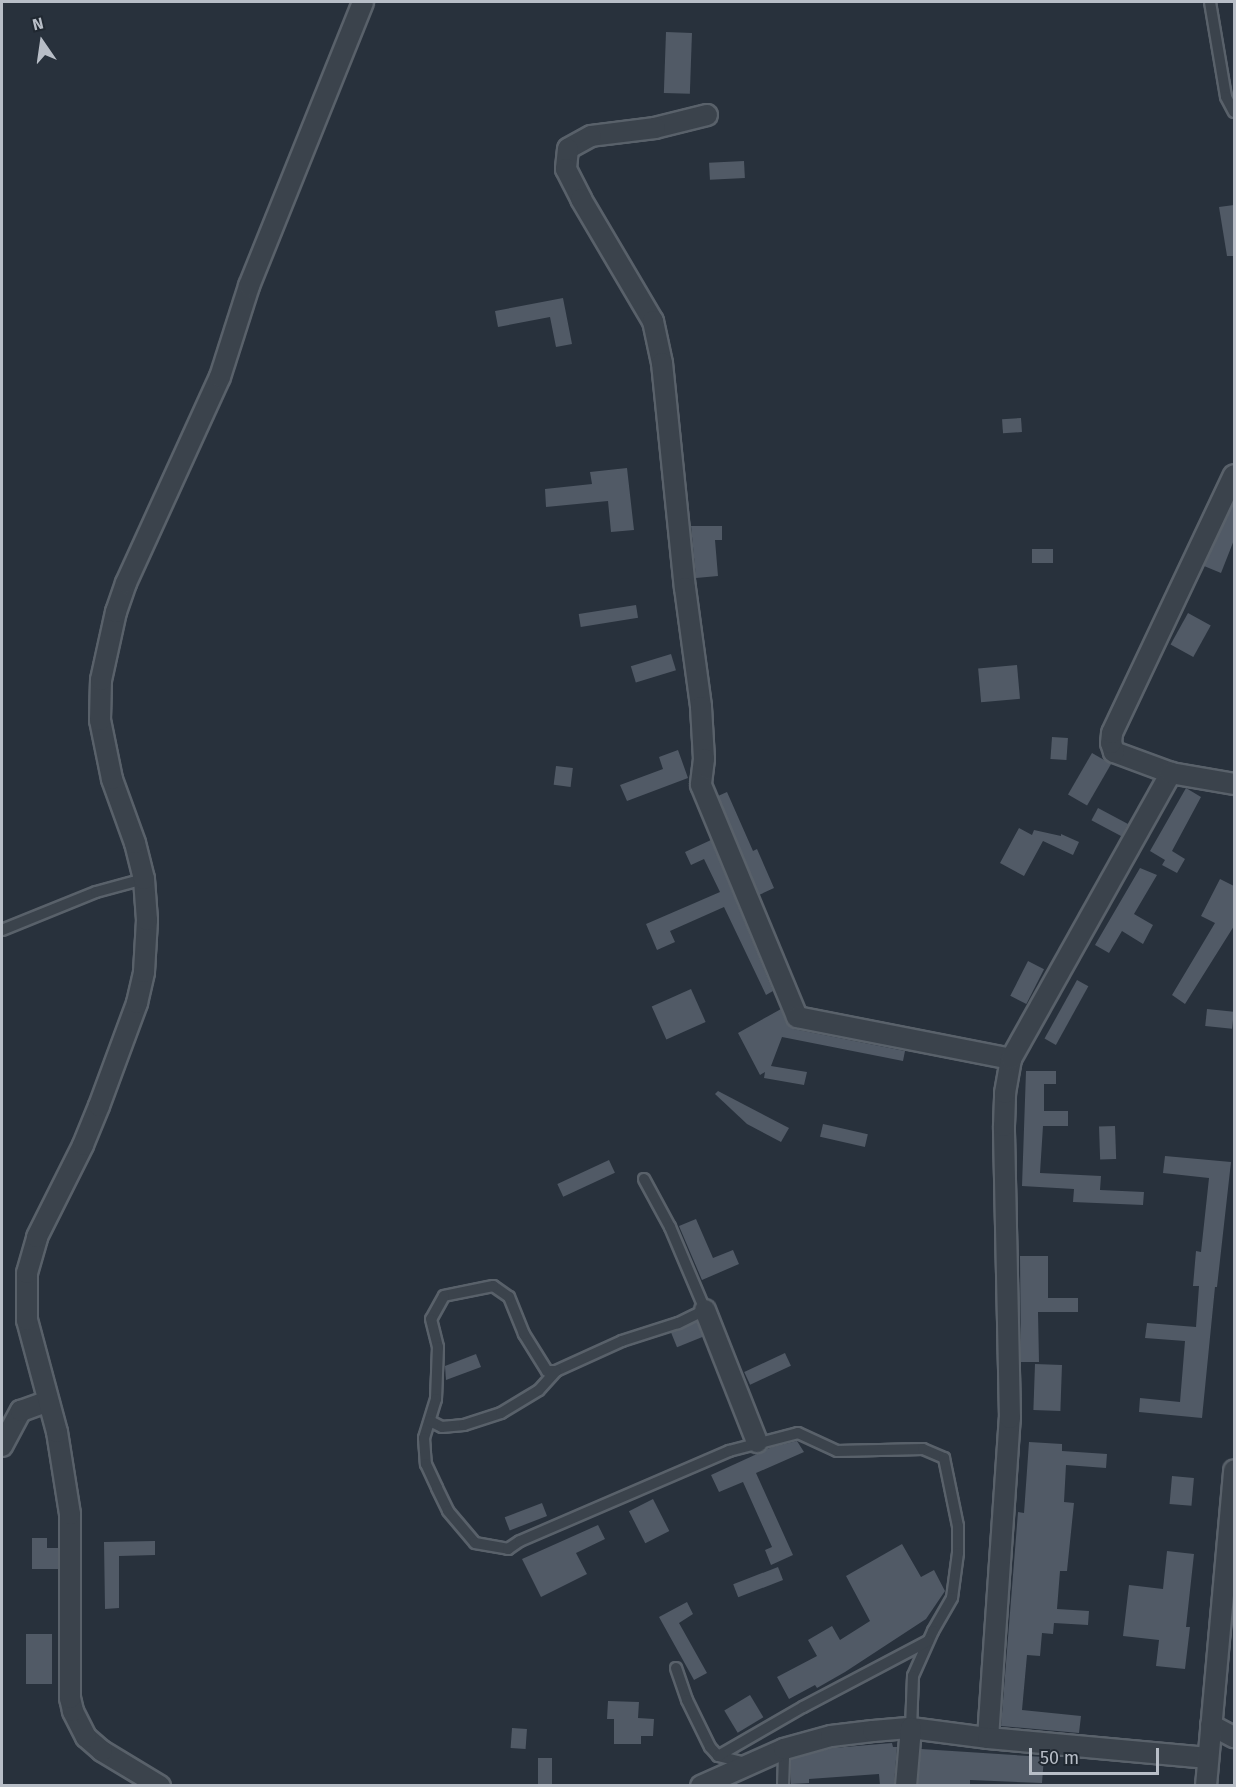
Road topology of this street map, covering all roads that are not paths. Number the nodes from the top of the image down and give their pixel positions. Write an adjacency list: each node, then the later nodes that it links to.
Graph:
1 (363, 2): 8 (street)
2 (1210, 2): 3 (lane)
3 (1234, 112)
4 (707, 115): 10 (street)
5 (1234, 476): 6 (street)
6 (1171, 773): 7 (street); 10 (street)
7 (1234, 784)
8 (144, 879): 9 (lane); 14 (street)
9 (2, 930)
10 (1011, 1059): 24 (street)
11 (644, 1179): 12 (lane)
12 (705, 1310): 13 (lane); 16 (street)
13 (556, 1371): 15 (lane); 15 (lane)
14 (48, 1401): 17 (street); 29 (street)
15 (430, 1421): 16 (lane)
16 (757, 1442): 19 (lane)
17 (2, 1446)
18 (1234, 1470): 21 (street)
19 (928, 1641): 22 (lane); 26 (lane)
20 (676, 1668): 26 (lane)
21 (1211, 1725): 23 (street); 27 (street)
22 (911, 1728): 24 (street); 25 (street); 32 (street)
23 (1234, 1737)
24 (988, 1738): 27 (street)
25 (784, 1749): 28 (street); 31 (lane)
26 (718, 1756): 28 (lane)
27 (1208, 1758): 33 (street)
28 (749, 1764): 30 (street)
29 (160, 1785)
30 (701, 1785)
31 (783, 1785)
32 (906, 1785)
33 (1206, 1785)

